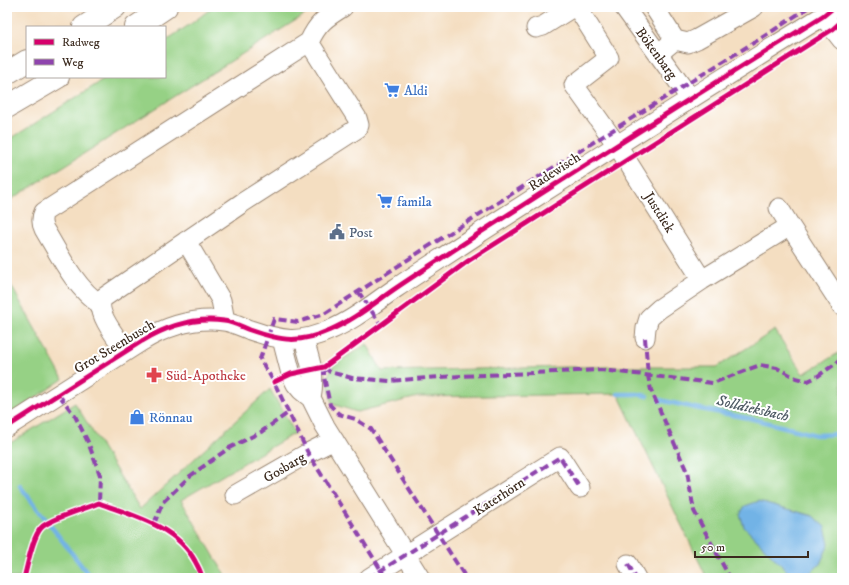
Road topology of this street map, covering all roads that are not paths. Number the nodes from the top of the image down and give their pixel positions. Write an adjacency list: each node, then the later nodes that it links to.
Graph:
1 (115, 7): 9 (highway)
2 (166, 7): 10 (highway)
3 (343, 7): 14 (street)
4 (624, 7): 15 (street, Bökenbarg)
5 (654, 7): 12 (street)
6 (754, 7): 12 (street)
7 (569, 9): 11 (street); 21 (street, Justdiek)
8 (828, 12): 13 (street); 19 (street, Radewisch)
9 (86, 26)
10 (138, 26)
11 (536, 28)
12 (675, 40): 15 (street)
13 (842, 40)
14 (309, 42): 24 (street); 26 (street)
15 (658, 54): 19 (street, Bökenbarg)
16 (26, 62): 17 (highway)
17 (7, 73)
18 (56, 78): 20 (highway)
19 (690, 98): 21 (street, Radewisch)
20 (7, 107)
21 (617, 145): 25 (street, Justdiek); 31 (street, Radewisch)
22 (779, 208): 23 (street)
23 (790, 226): 25 (street); 27 (street)
24 (186, 241): 26 (street); 28 (street)
25 (702, 280): 29 (street)
26 (100, 304): 32 (street)
27 (842, 306)
28 (225, 321): 30 (street, Grot Steenbusch); 32 (street, Grot Steenbusch)
29 (646, 338)
30 (282, 339): 31 (street, Radewisch); 33 (street)
31 (304, 339): 33 (street)
32 (126, 351): 34 (street, Grot Steenbusch)
33 (310, 398): 35 (street)
34 (7, 427)
35 (334, 440): 37 (street, Gosbarg); 38 (street)
36 (580, 488): 38 (street, Katerhörn)
37 (235, 495)
38 (406, 555): 39 (street); 40 (street)
39 (369, 578)
40 (420, 578)

